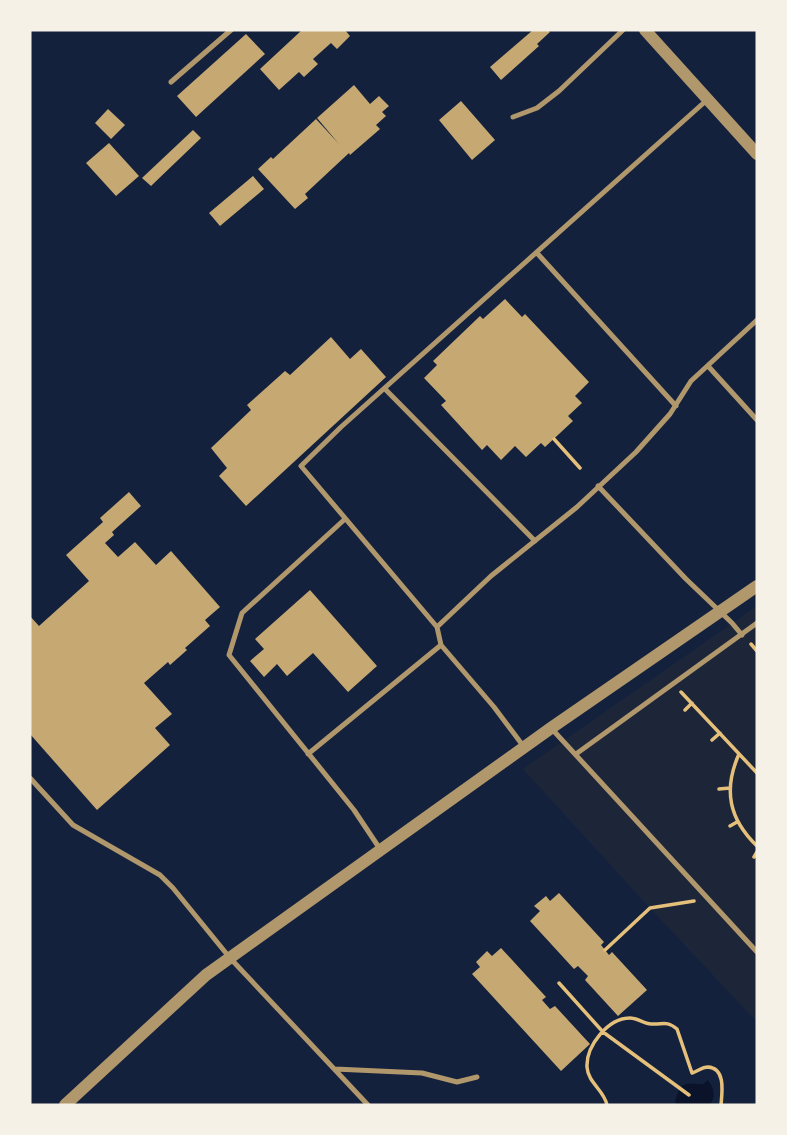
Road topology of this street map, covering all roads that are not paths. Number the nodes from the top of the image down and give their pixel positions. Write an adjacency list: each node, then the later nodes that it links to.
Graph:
1 (231, 30): 4 (lane)
2 (623, 30): 6 (lane)
3 (645, 30): 5 (street)
4 (172, 82)
5 (708, 99): 7 (street); 8 (lane)
6 (513, 117)
7 (757, 154)
8 (537, 253): 11 (lane); 12 (lane)
9 (757, 320): 10 (lane)
10 (708, 366): 12 (lane); 13 (lane)
11 (385, 388): 15 (lane); 16 (lane)
12 (676, 406): 14 (lane)
13 (757, 420)
14 (598, 486): 16 (lane); 18 (lane)
15 (345, 519): 20 (lane); 25 (lane)
16 (535, 541): 20 (lane)
17 (757, 586): 18 (street)
18 (720, 612): 21 (lane); 23 (street)
19 (757, 623): 21 (lane)
20 (437, 627): 22 (lane)
21 (742, 635): 26 (lane)
22 (441, 645): 24 (lane); 25 (lane)
23 (551, 728): 24 (street); 26 (lane)
24 (525, 748): 28 (street)
25 (309, 754): 28 (lane)
26 (576, 754): 29 (lane)
27 (30, 778): 30 (lane)
28 (380, 849): 30 (street)
29 (757, 952)
30 (230, 958): 31 (lane); 33 (street)
31 (335, 1069): 32 (lane); 34 (lane)
32 (477, 1077)
33 (65, 1105)
34 (368, 1105)

